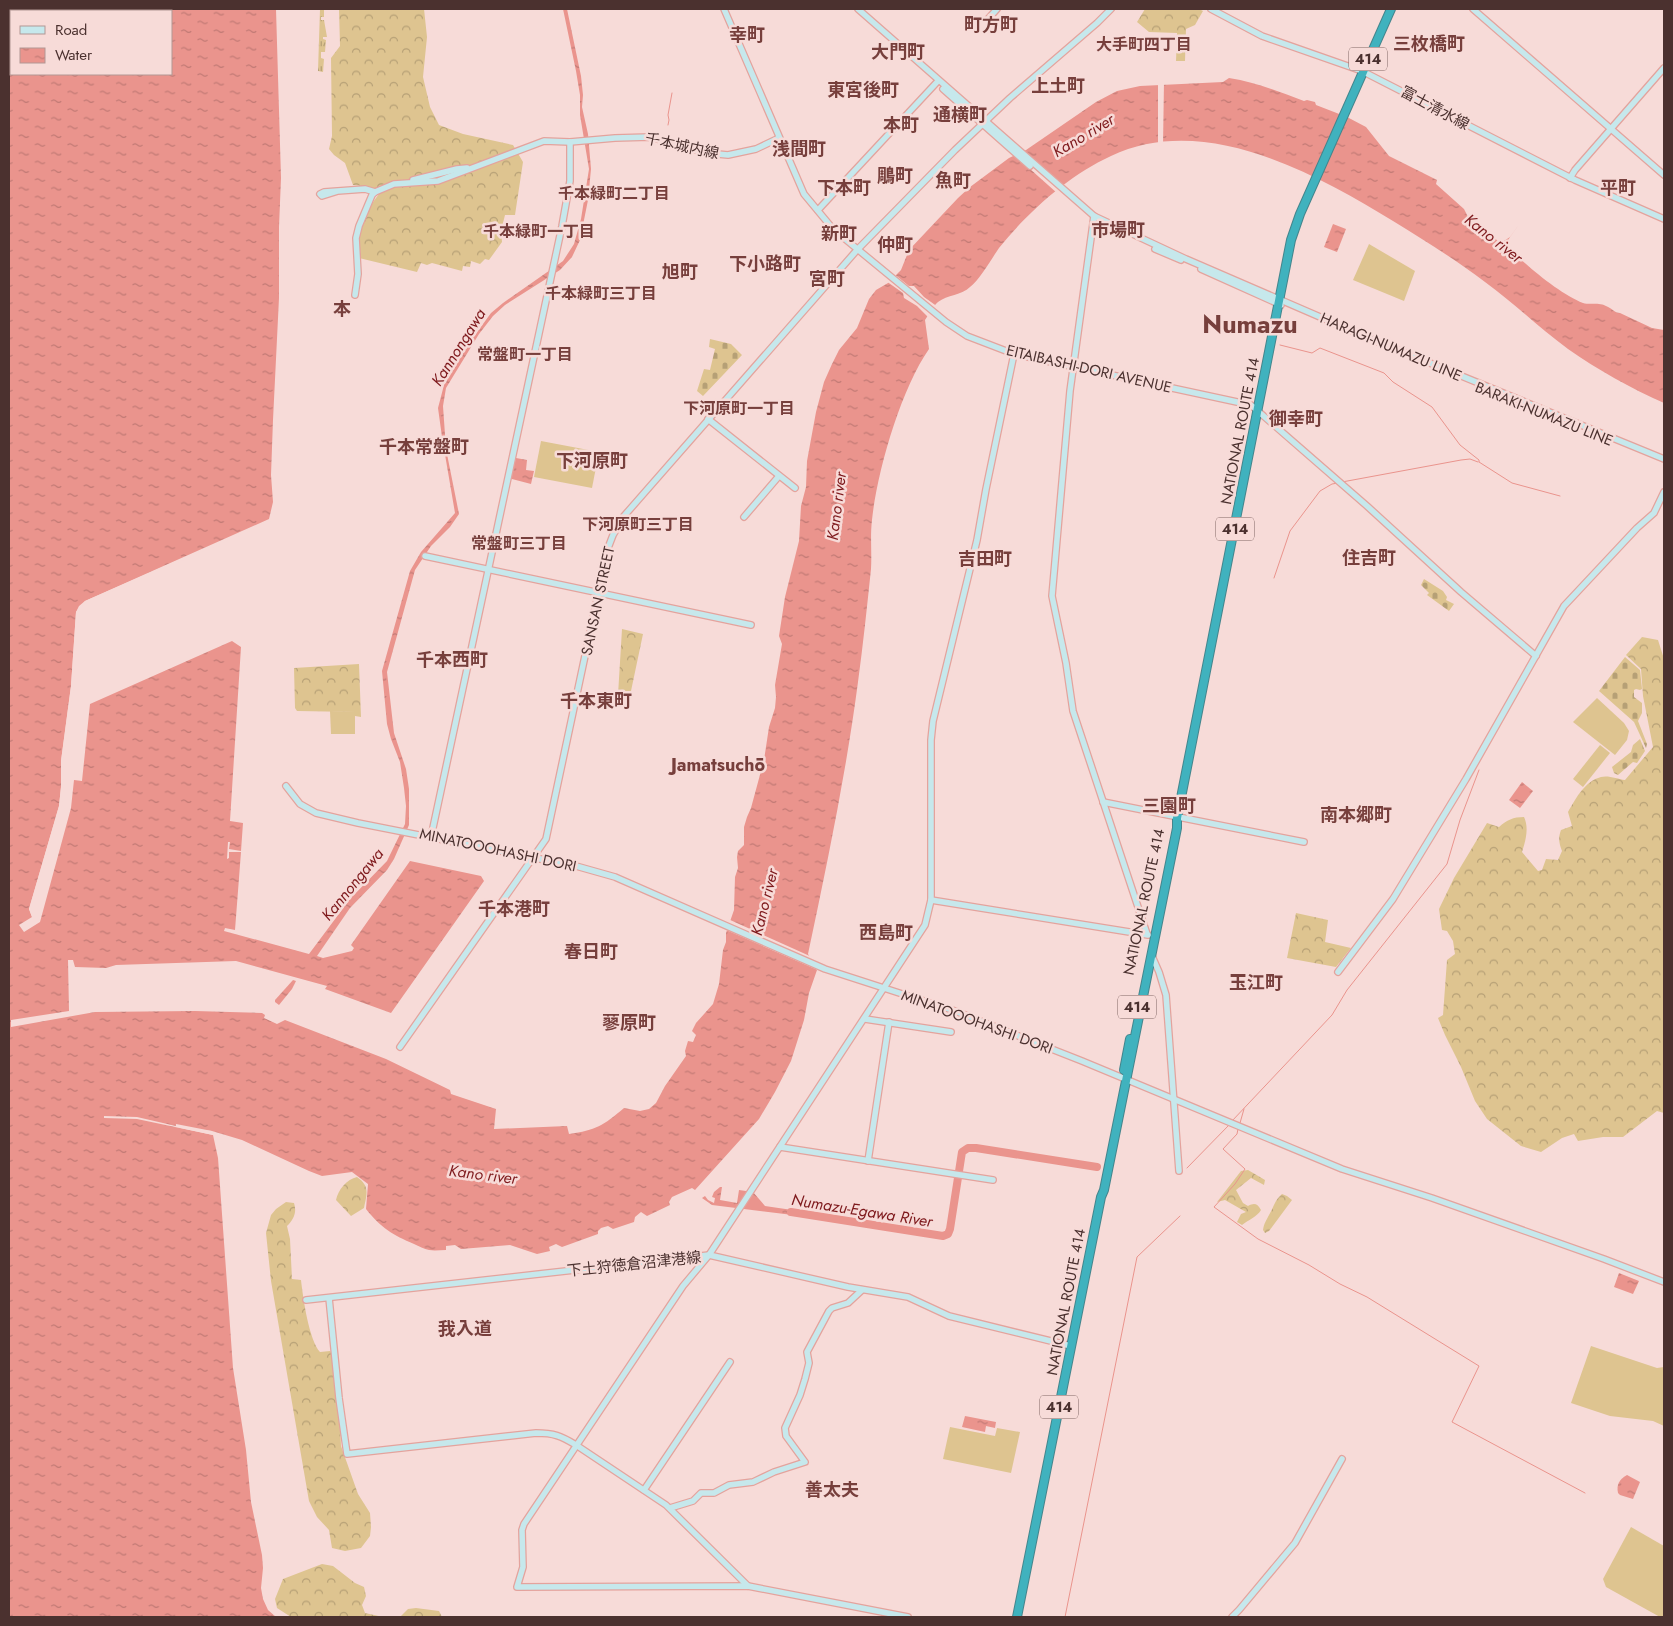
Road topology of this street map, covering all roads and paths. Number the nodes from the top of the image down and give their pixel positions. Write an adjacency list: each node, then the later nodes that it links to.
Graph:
1 (724, 9): 16 (street)
2 (858, 9): 13 (street)
3 (998, 9): 9 (street)
4 (1111, 9): 14 (street, SANSAN STREET)
5 (1211, 9): 10 (street)
6 (1218, 9): 10 (street)
7 (1391, 9): 12 (highway, 414)
8 (1473, 9): 15 (street)
9 (988, 19)
10 (1262, 36): 12 (street, 富士清水線)
11 (1664, 68): 15 (street)
12 (1362, 72): 19 (street, 富士清水線); 27 (highway, NATIONAL ROUTE 414 / 414)
13 (938, 81): 14 (street); 22 (street)
14 (984, 123): 23 (street, BARAKI-NUMAZU LINE); 25 (street, SANSAN STREET)
15 (1611, 129): 18 (street); 19 (street)
16 (779, 138): 17 (street, 千本城内線); 22 (street)
17 (570, 142): 21 (street, 千本城内線); 38 (street)
18 (1664, 175)
19 (1570, 178): 24 (street, 富士清水線)
20 (338, 191): 21 (street)
21 (375, 192): 26 (street)
22 (818, 210): 25 (street, EITAIBASHI-DORI AVENUE)
23 (1094, 218): 27 (street, BARAKI-NUMAZU LINE); 29 (street)
24 (1664, 219)
25 (857, 250): 28 (street, EITAIBASHI-DORI AVENUE); 31 (street, SANSAN STREET)
26 (355, 295)
27 (1279, 302): 30 (highway, NATIONAL ROUTE 414 / 414); 32 (street, BARAKI-NUMAZU LINE)
28 (1014, 354): 29 (street, EITAIBASHI-DORI AVENUE); 48 (street)
29 (1073, 366): 30 (street, EITAIBASHI-DORI AVENUE); 43 (street)
30 (1257, 410): 41 (street); 44 (highway, NATIONAL ROUTE 414 / 414)
31 (708, 419): 33 (street); 39 (street, SANSAN STREET)
32 (1664, 460)
33 (779, 476): 34 (street); 36 (street)
34 (794, 488)
35 (1664, 492): 41 (street)
36 (744, 517)
37 (425, 556): 38 (street)
38 (488, 570): 39 (street); 45 (street)
39 (599, 593): 40 (street); 47 (street, SANSAN STREET)
40 (752, 625)
41 (1536, 656): 51 (street)
42 (286, 786): 45 (street, MINATOOOHASHI DORI)
43 (1103, 802): 44 (street); 49 (street)
44 (1177, 818): 46 (street); 49 (highway, NATIONAL ROUTE 414 / 414); 50 (highway, NATIONAL ROUTE 414 / 414)
45 (431, 836): 47 (street, MINATOOOHASHI DORI)
46 (1304, 842)
47 (533, 858): 52 (street, MINATOOOHASHI DORI); 56 (street, SANSAN STREET)
48 (931, 900): 49 (street); 52 (street)
49 (1149, 935): 57 (highway, NATIONAL ROUTE 414 / 414)
50 (1152, 956): 57 (highway, NATIONAL ROUTE 414 / 414); 58 (street)
51 (1338, 972)
52 (884, 988): 53 (street); 57 (street, MINATOOOHASHI DORI)
53 (865, 1018): 54 (street); 59 (street)
54 (890, 1022): 55 (street); 60 (street)
55 (952, 1032)
56 (400, 1047)
57 (1124, 1079): 58 (street, MINATOOOHASHI DORI); 68 (highway, NATIONAL ROUTE 414 / 414)
58 (1173, 1099): 61 (street); 64 (street, MINATOOOHASHI DORI)
59 (780, 1147): 60 (street); 63 (street)
60 (868, 1161): 62 (street)
61 (1179, 1171)
62 (992, 1180)
63 (709, 1255): 65 (street, 下土狩徳倉沼津港線); 66 (street, 下土狩徳倉沼津港線); 70 (street)
64 (1664, 1282)
65 (862, 1290): 68 (street, 下土狩徳倉沼津港線); 73 (street)
66 (329, 1298): 67 (street, 下土狩徳倉沼津港線); 70 (street)
67 (306, 1300)
68 (1072, 1346): 76 (highway, NATIONAL ROUTE 414 / 414)
69 (730, 1362): 72 (street)
70 (576, 1445): 72 (street); 74 (street)
71 (1342, 1459): 77 (street)
72 (644, 1490): 73 (street)
73 (670, 1508): 74 (street)
74 (748, 1586): 75 (street)
75 (908, 1617)
76 (1017, 1617)
77 (1232, 1617)

